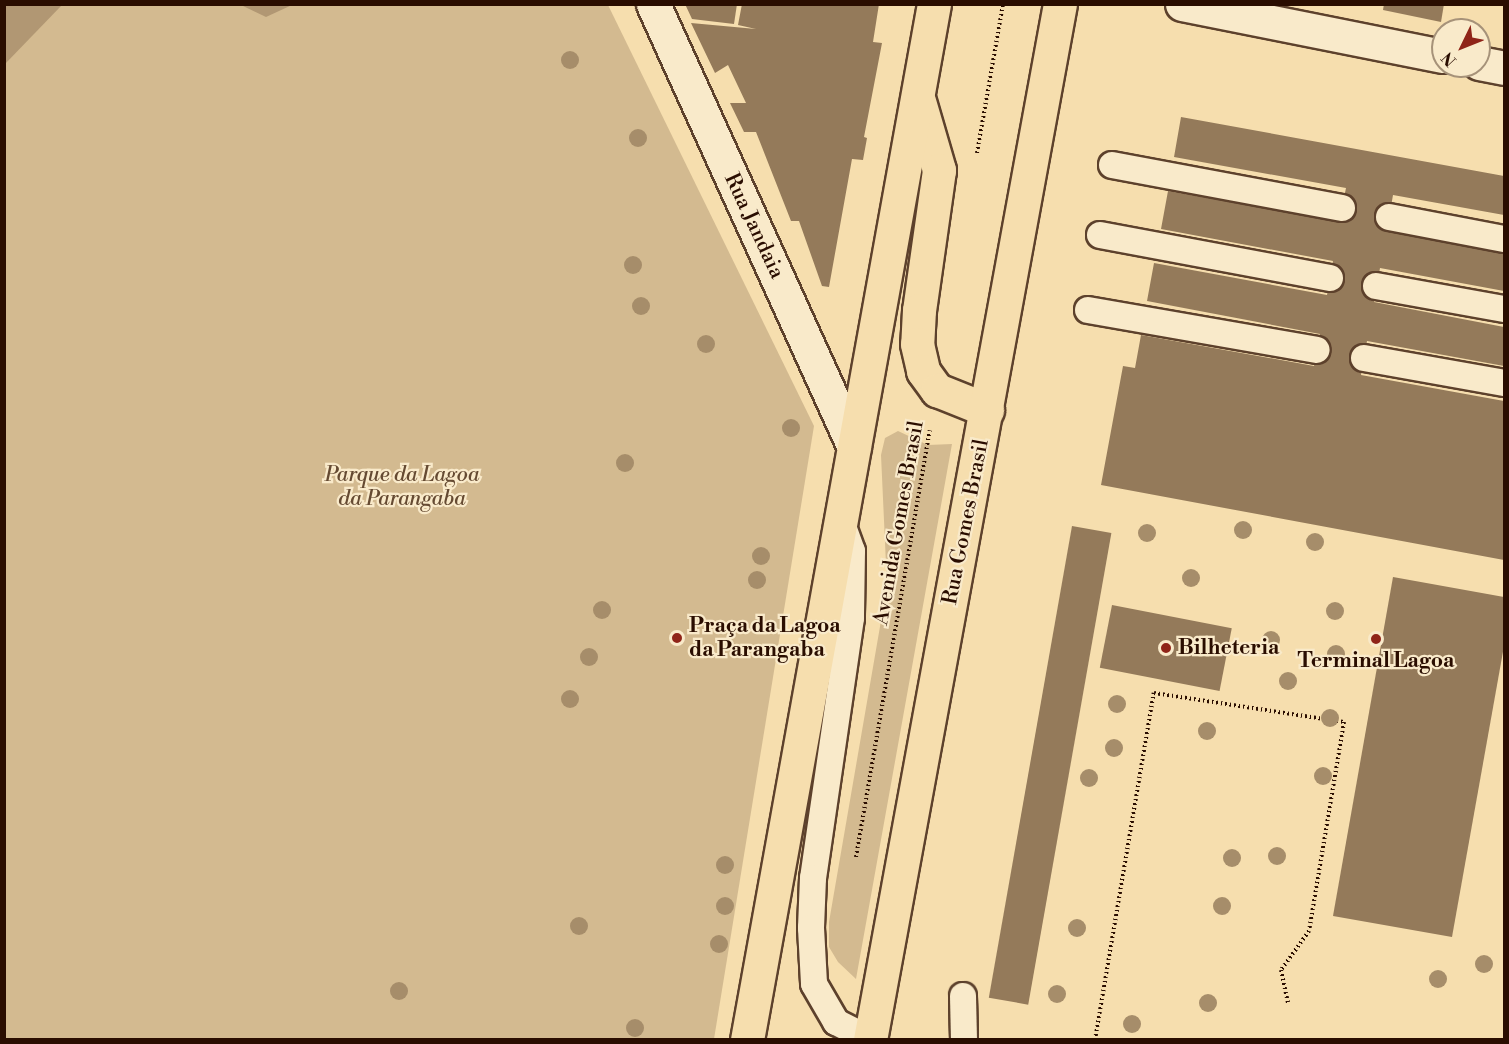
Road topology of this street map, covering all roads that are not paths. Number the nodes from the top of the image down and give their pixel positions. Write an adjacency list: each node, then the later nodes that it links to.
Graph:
1 (653, 4): 20 (street, Rua Jandaia)
2 (934, 4): 6 (main road)
3 (1060, 4): 19 (main road, Rua Gomes Brasil)
4 (1182, 4): 5 (street)
5 (1431, 54)
6 (917, 93): 19 (main road); 20 (main road)
7 (1112, 165): 8 (lane)
8 (1341, 208)
9 (1389, 217): 11 (lane)
10 (1100, 235): 12 (lane)
11 (1504, 239)
12 (1330, 278)
13 (1376, 286): 14 (lane)
14 (1504, 309)
15 (1088, 310): 16 (lane)
16 (1317, 350)
17 (1364, 358): 18 (lane)
18 (1504, 383)
19 (987, 410): 23 (main road, Rua Gomes Brasil)
20 (854, 447): 21 (main road)
21 (841, 521): 23 (lane); 24 (main road)
22 (963, 996): 25 (lane)
23 (870, 1039)
24 (747, 1040)
25 (964, 1040)

